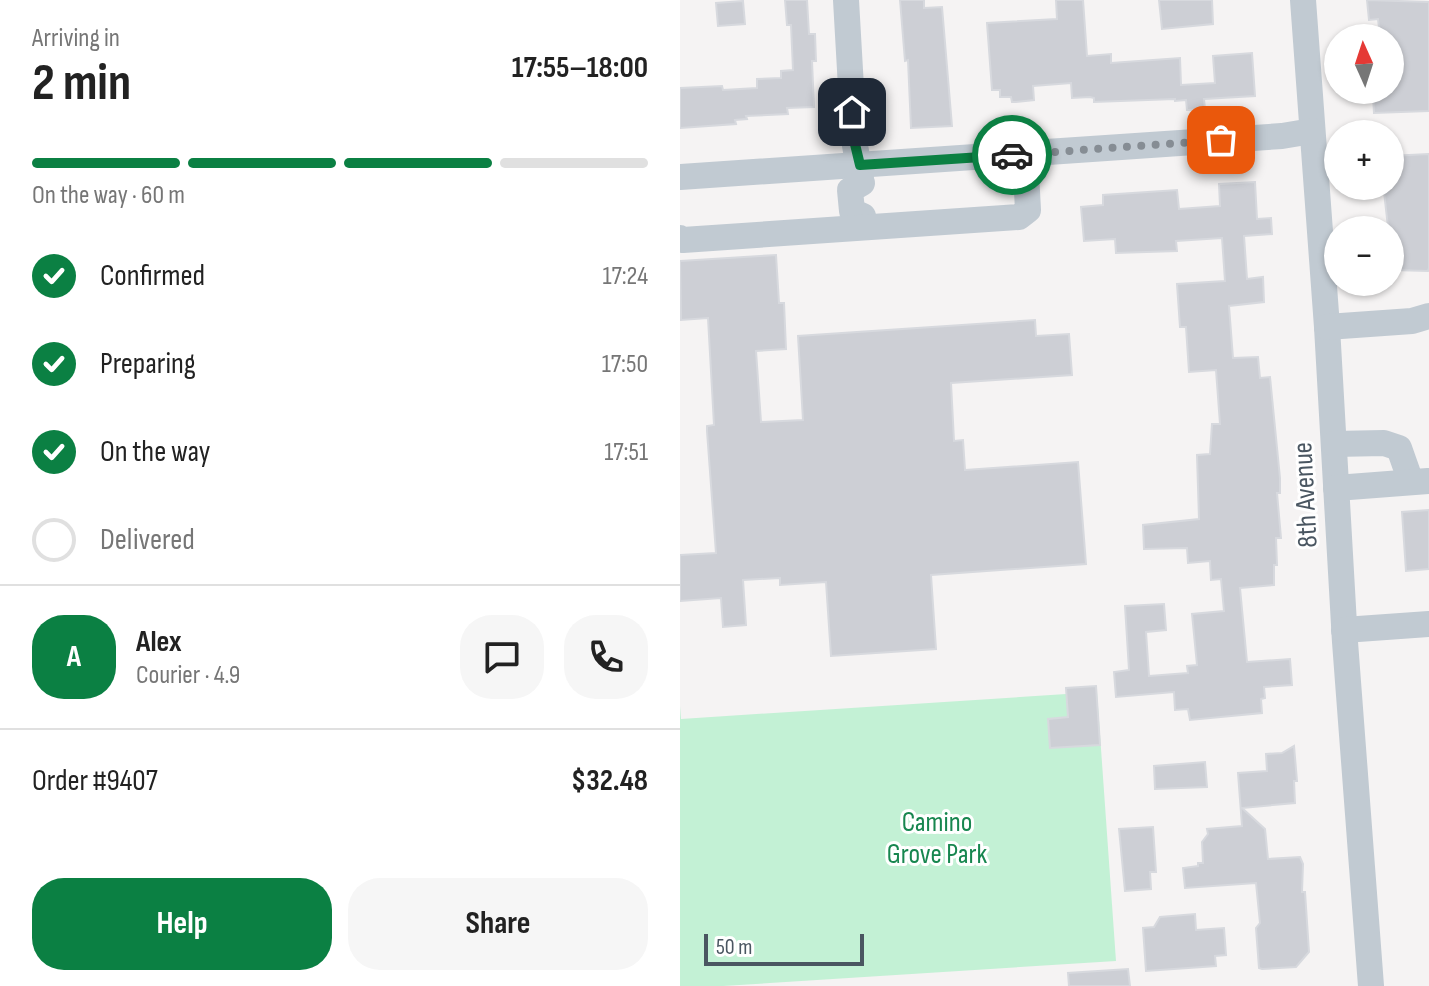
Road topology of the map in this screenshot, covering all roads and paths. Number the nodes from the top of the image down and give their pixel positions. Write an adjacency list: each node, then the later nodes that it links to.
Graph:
1 (846, 0): 5 (street)
2 (1303, 0): 3 (street, 8th Avenue)
3 (1312, 131): 4 (street); 10 (street, 8th Avenue)
4 (1025, 154): 5 (street); 7 (street)
5 (861, 174): 6 (street); 7 (street)
6 (680, 177)
7 (864, 221): 8 (street)
8 (680, 238)
9 (1429, 316): 10 (street)
10 (1327, 327): 11 (street, 8th Avenue)
11 (1334, 444): 12 (street); 13 (street, 8th Avenue)
12 (1420, 481): 13 (street)
13 (1336, 488): 15 (street, 8th Avenue)
14 (1429, 624): 15 (street)
15 (1344, 630): 16 (street, 8th Avenue)
16 (1371, 986)

